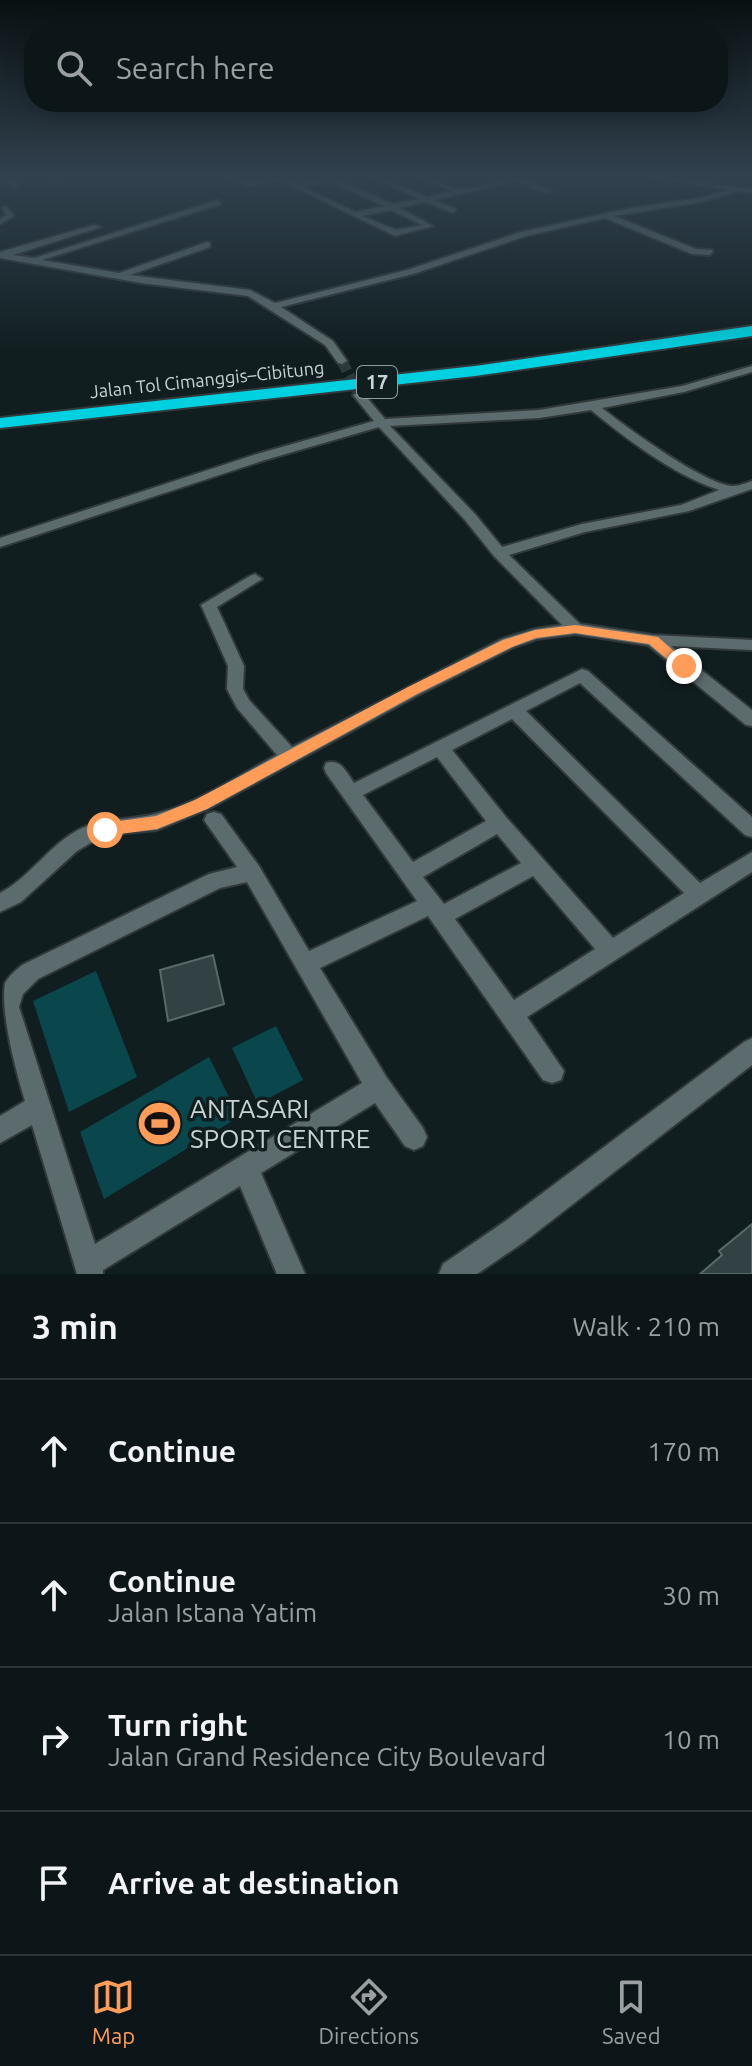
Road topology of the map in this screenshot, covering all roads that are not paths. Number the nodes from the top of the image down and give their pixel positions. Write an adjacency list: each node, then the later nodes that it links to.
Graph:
1 (68, 235): 7 (street)
2 (111, 235): 8 (street)
3 (520, 235): 10 (street)
4 (655, 235): 6 (street)
5 (207, 245): 9 (street)
6 (709, 252)
7 (0, 255): 8 (street)
8 (32, 260): 9 (street)
9 (121, 276): 10 (street)
10 (274, 306): 13 (street)
11 (752, 317): 17 (highway, Jalan Tol Cimanggis–Cibitung / 17)
12 (752, 331): 18 (highway, Jalan Tol Cimanggis–Cibitung / 17)
13 (342, 361)
14 (752, 369): 16 (street)
15 (359, 395): 19 (street)
16 (593, 406): 19 (street); 21 (street)
17 (0, 407)
18 (0, 423)
19 (381, 423): 22 (street); 23 (street)
20 (752, 485): 21 (street)
21 (731, 490): 23 (street)
22 (0, 543)
23 (499, 553): 25 (street)
24 (255, 579): 31 (street)
25 (575, 629): 26 (street); 31 (street)
26 (653, 640): 27 (street); 29 (street)
27 (752, 645)
28 (514, 710): 30 (street); 36 (street); 41 (street)
29 (752, 720)
30 (441, 749): 33 (street); 35 (street)
31 (289, 756): 42 (street)
32 (333, 768): 33 (street)
33 (351, 793): 40 (street)
34 (214, 820): 39 (street)
35 (499, 823): 38 (street); 40 (street)
36 (752, 829)
37 (752, 861): 41 (street)
38 (537, 864): 43 (street); 44 (street)
39 (252, 872): 45 (street); 50 (street)
40 (408, 875): 43 (street)
41 (699, 895): 44 (street)
42 (0, 903)
43 (436, 910): 45 (street); 46 (street)
44 (610, 950): 46 (street)
45 (305, 964): 49 (street)
46 (512, 1014): 48 (street)
47 (752, 1050): 56 (street)
48 (552, 1071)
49 (378, 1087): 52 (street); 53 (street)
50 (39, 1107): 51 (street); 54 (street)
51 (0, 1130)
52 (414, 1137)
53 (246, 1168): 54 (street); 55 (street)
54 (89, 1269)
55 (291, 1274)
56 (453, 1274)

